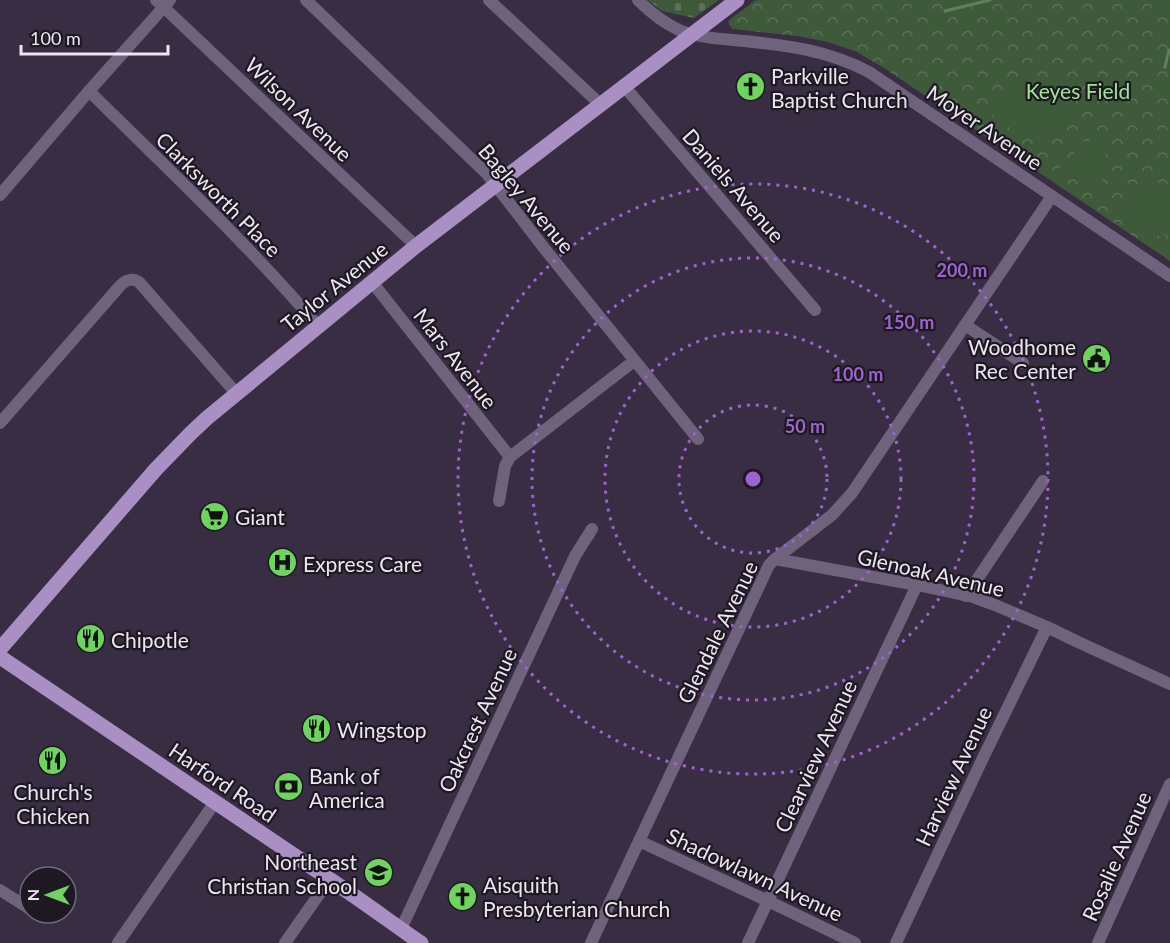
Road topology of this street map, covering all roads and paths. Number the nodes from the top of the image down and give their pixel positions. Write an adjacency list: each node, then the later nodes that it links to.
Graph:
1 (306, 0): 10 (street, Bagley Avenue)
2 (489, 0): 9 (street)
3 (638, 0): 6 (street, Moyer Avenue)
4 (737, 0): 6 (main road, Taylor Avenue)
5 (163, 2): 8 (street); 13 (street, Wilson Avenue)
6 (692, 34): 7 (main road, Taylor Avenue); 12 (street, Moyer Avenue)
7 (624, 86): 9 (main road, Taylor Avenue); 16 (street, Daniels Avenue)
8 (88, 92): 11 (street); 18 (street, Clarksworth Place)
9 (600, 104): 10 (main road, Taylor Avenue)
10 (495, 184): 13 (main road, Taylor Avenue); 19 (street, Bagley Avenue)
11 (0, 195)
12 (1052, 196): 14 (street, Moyer Avenue); 17 (street, Glendale Avenue)
13 (416, 246): 15 (main road, Taylor Avenue)
14 (1170, 276)
15 (372, 282): 18 (main road, Taylor Avenue); 24 (street, Mars Avenue)
16 (815, 310)
17 (965, 325): 20 (street); 28 (street, Glendale Avenue)
18 (318, 326): 21 (main road, Taylor Avenue)
19 (634, 361): 23 (street, Bagley Avenue); 24 (street)
20 (1023, 363)
21 (236, 393): 22 (street); 32 (main road, Taylor Avenue)
22 (0, 423)
23 (698, 439)
24 (510, 457): 26 (street)
25 (1043, 481): 30 (street)
26 (499, 501)
27 (591, 529): 42 (street, Oakcrest Avenue)
28 (776, 559): 29 (street, Glenoak Avenue); 37 (street, Glendale Avenue)
29 (917, 585): 30 (street, Glenoak Avenue); 41 (street, Clearview Avenue)
30 (966, 596): 31 (street, Glenoak Avenue)
31 (1047, 627): 34 (street, Glenoak Avenue); 49 (street, Harview Avenue)
32 (0, 649)
33 (0, 657): 36 (main road, Harford Road)
34 (1170, 684)
35 (1170, 784): 50 (street, Rosalie Avenue)
36 (214, 802): 38 (main road, Harford Road); 43 (street)
37 (639, 841): 41 (street, Shadowlawn Avenue); 46 (street, Glendale Avenue)
38 (328, 880): 42 (main road, Harford Road); 44 (street)
39 (0, 890): 40 (street)
40 (18, 901)
41 (768, 901): 47 (street, Clearview Avenue); 48 (street, Shadowlawn Avenue)
42 (401, 929): 45 (main road, Harford Road)
43 (118, 943)
44 (285, 943)
45 (421, 943)
46 (591, 943)
47 (748, 943)
48 (855, 943)
49 (896, 943)
50 (1098, 943)

